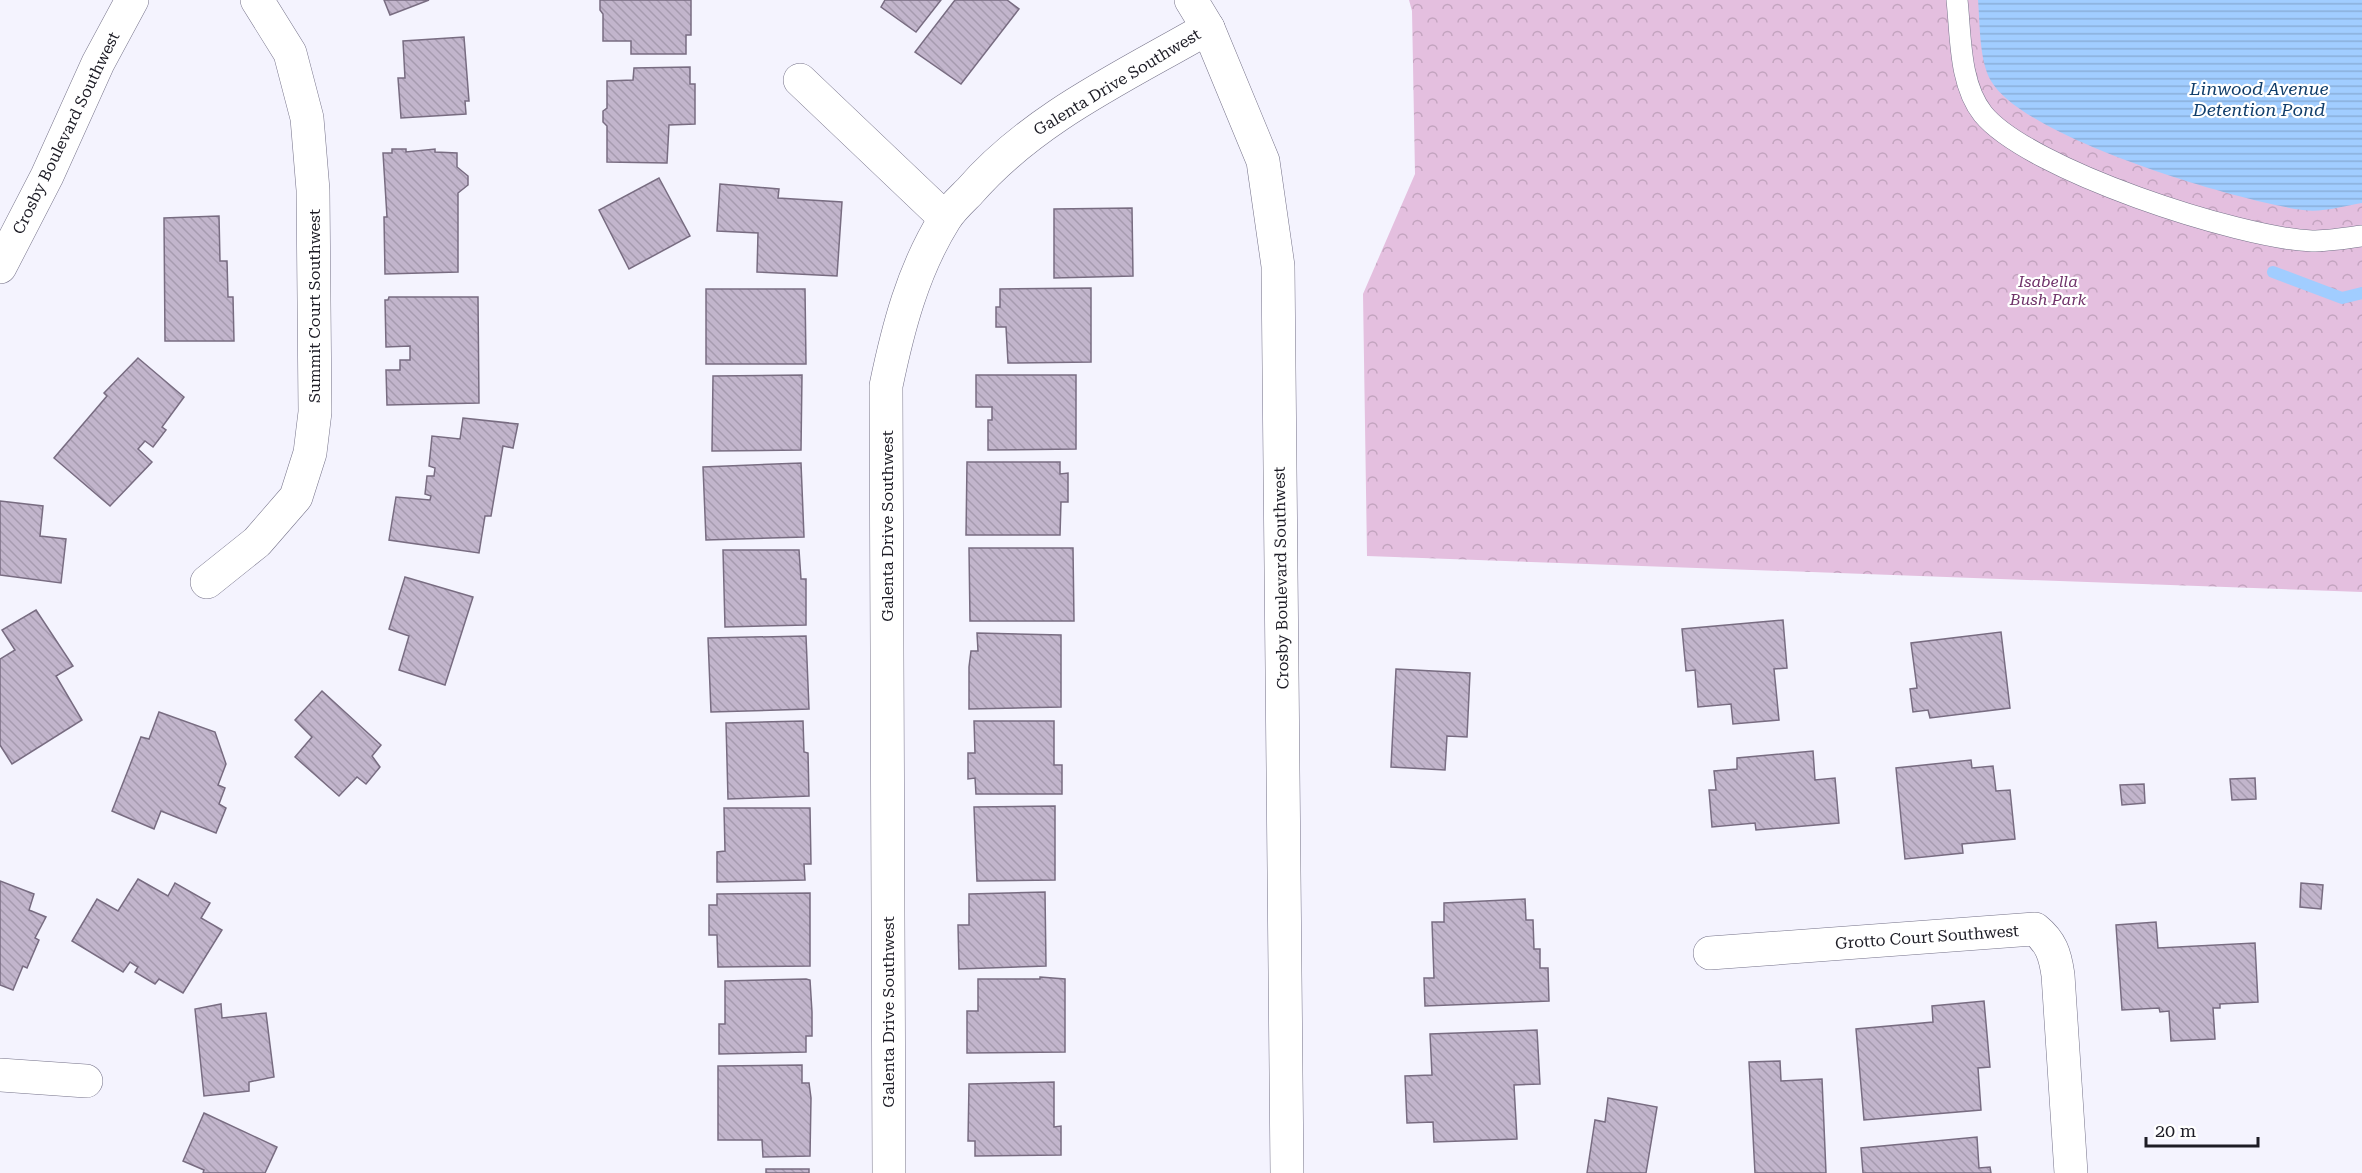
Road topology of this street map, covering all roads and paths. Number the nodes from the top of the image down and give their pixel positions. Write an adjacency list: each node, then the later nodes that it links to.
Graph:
1 (132, 0): 9 (street, Crosby Boulevard Southwest)
2 (257, 0): 10 (street, Summit Court Southwest)
3 (1191, 0): 5 (street, Crosby Boulevard Southwest)
4 (1957, 0): 8 (lane)
5 (1208, 28): 7 (street, Galenta Drive Southwest); 15 (street, Crosby Boulevard Southwest)
6 (800, 80): 7 (street)
7 (945, 218): 14 (street, Galenta Drive Southwest)
8 (2362, 236)
9 (0, 267)
10 (207, 582)
11 (1710, 953): 16 (street, Grotto Court Southwest)
12 (0, 1075): 13 (street)
13 (86, 1081)
14 (889, 1173)
15 (1287, 1173)
16 (2071, 1173)

